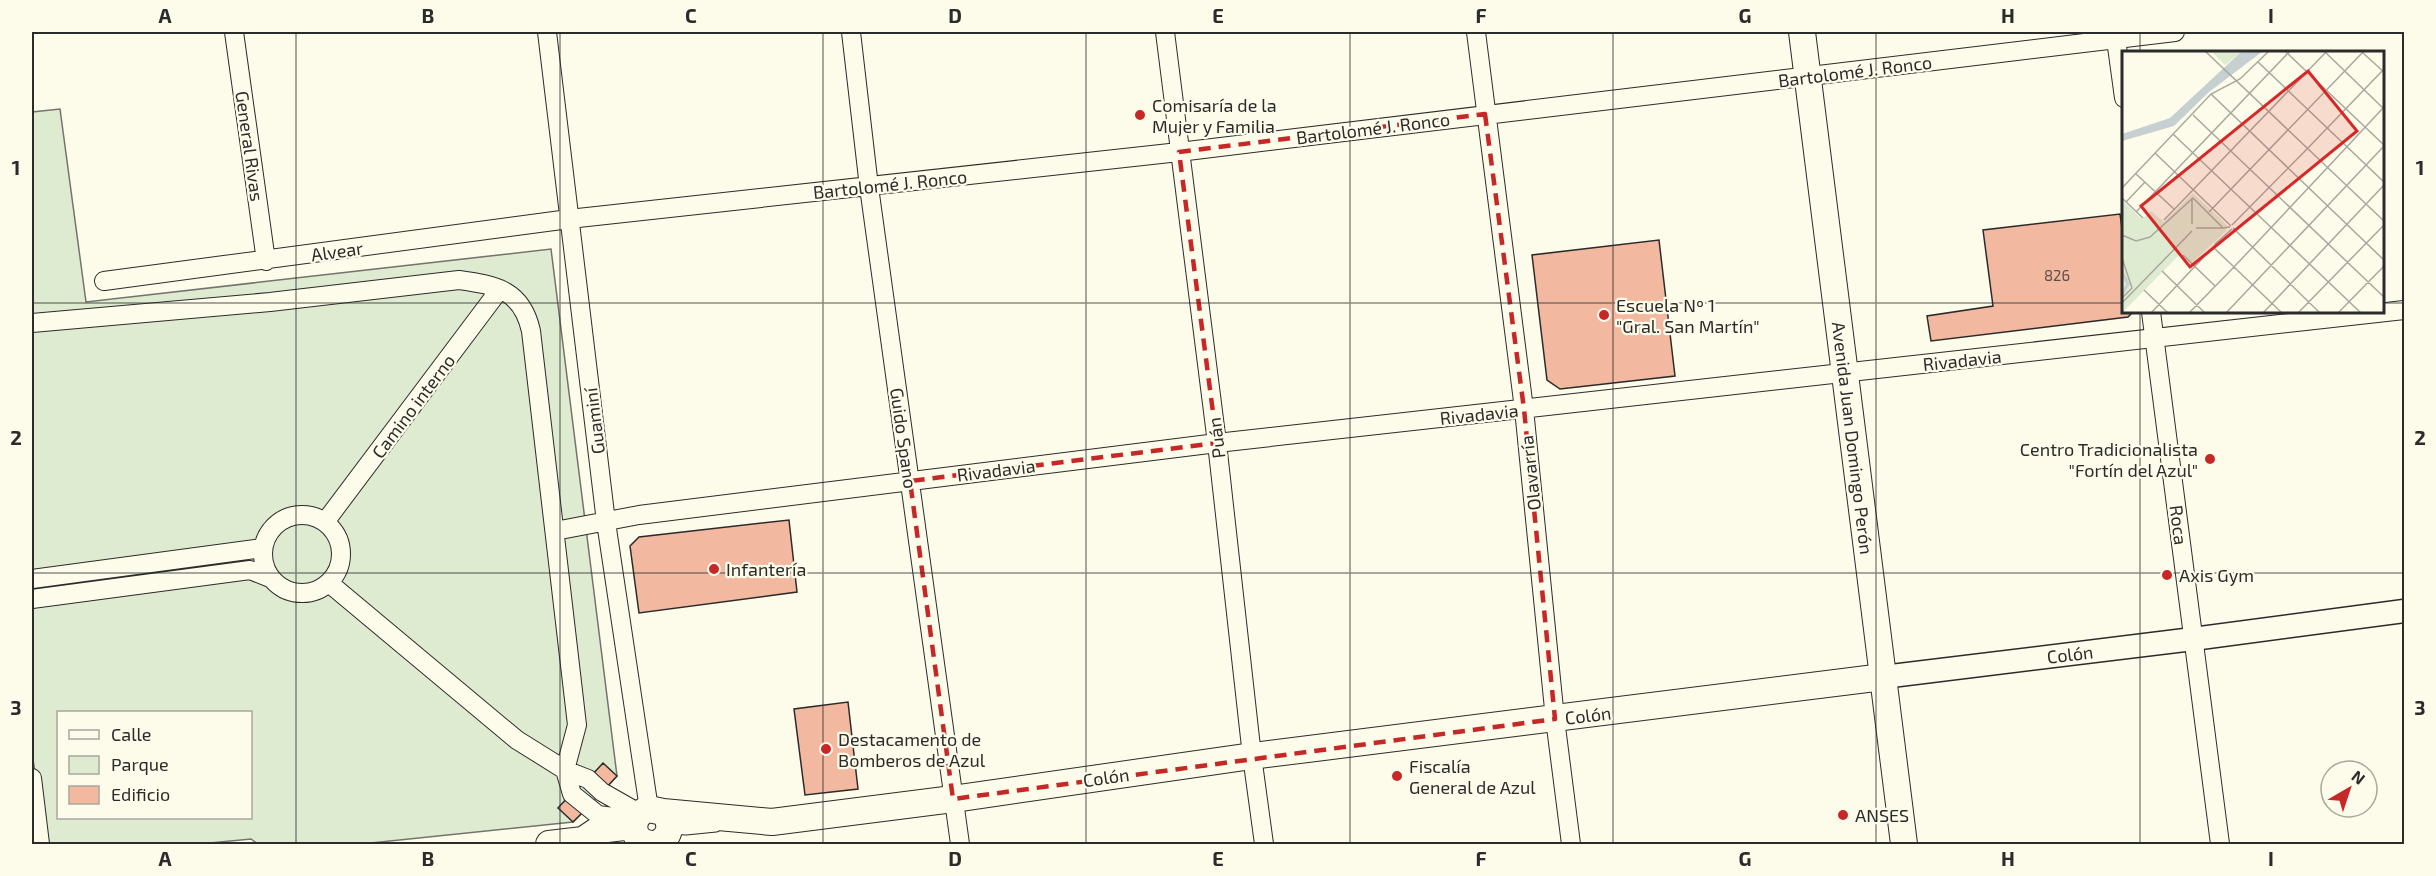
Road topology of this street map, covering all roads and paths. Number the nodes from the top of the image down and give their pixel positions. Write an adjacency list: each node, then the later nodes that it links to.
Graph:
1 (234, 32): 15 (street, General Rivas)
2 (547, 32): 14 (street, Guaminí)
3 (851, 32): 13 (street, Guido Spano)
4 (1165, 32): 12 (street, Puán)
5 (1476, 32): 11 (street, Olavarría)
6 (1802, 32): 9 (main road, Avenida Juan Domingo Perón)
7 (2175, 32): 8 (street, Bartolomé J. Ronco)
8 (2116, 35): 9 (street, Bartolomé J. Ronco); 10 (street)
9 (1808, 77): 11 (street, Bartolomé J. Ronco); 24 (main road, Avenida Juan Domingo Perón)
10 (2122, 82)
11 (1485, 114): 12 (street, Bartolomé J. Ronco); 25 (street, Olavarría)
12 (1179, 152): 13 (street, Bartolomé J. Ronco); 26 (street, Puán)
13 (869, 187): 14 (street, Bartolomé J. Ronco); 27 (street, Guido Spano)
14 (569, 219): 15 (street, Alvear); 29 (street, Guaminí)
15 (266, 261): 16 (street, Alvear)
16 (104, 281)
17 (500, 289): 22 (street); 28 (street, Camino interno); 30 (street)
18 (2404, 310): 19 (street, Rivadavia)
19 (2385, 312)
20 (2151, 314): 23 (street, Roca)
21 (2370, 314): 23 (street, Rivadavia)
22 (32, 323)
23 (2155, 339): 24 (street, Rivadavia); 37 (street, Roca)
24 (1845, 373): 25 (street, Rivadavia); 38 (main road, Avenida Juan Domingo Perón)
25 (1524, 409): 26 (street, Rivadavia); 39 (street, Olavarría)
26 (1217, 443): 27 (street, Rivadavia); 40 (street, Puán)
27 (910, 481): 29 (street, Rivadavia); 43 (street, Guido Spano)
28 (325, 522): 31 (street); 34 (street)
29 (606, 522): 30 (street, Rivadavia); 44 (street, Guaminí)
30 (555, 531): 41 (street)
31 (262, 548): 32 (street); 33 (street)
32 (270, 578): 34 (street); 35 (street)
33 (32, 579)
34 (329, 583): 41 (street)
35 (32, 599)
36 (2404, 611): 37 (street, Colón)
37 (2193, 639): 38 (street, Colón); 53 (street, Roca)
38 (1883, 677): 39 (main road, Colón); 52 (main road, Avenida Juan Domingo Perón)
39 (1555, 719): 40 (main road, Colón); 51 (street, Olavarría)
40 (1252, 756): 43 (main road, Colón); 50 (street, Puán)
41 (565, 770): 44 (street)
42 (32, 778): 46 (street)
43 (953, 799): 44 (main road, Colón); 49 (street, Guido Spano)
44 (648, 827): 45 (main road); 48 (main road)
45 (590, 842): 47 (main road)
46 (40, 844)
47 (549, 844)
48 (611, 844)
49 (960, 844)
50 (1264, 844)
51 (1571, 844)
52 (1904, 844)
53 (2220, 844)

